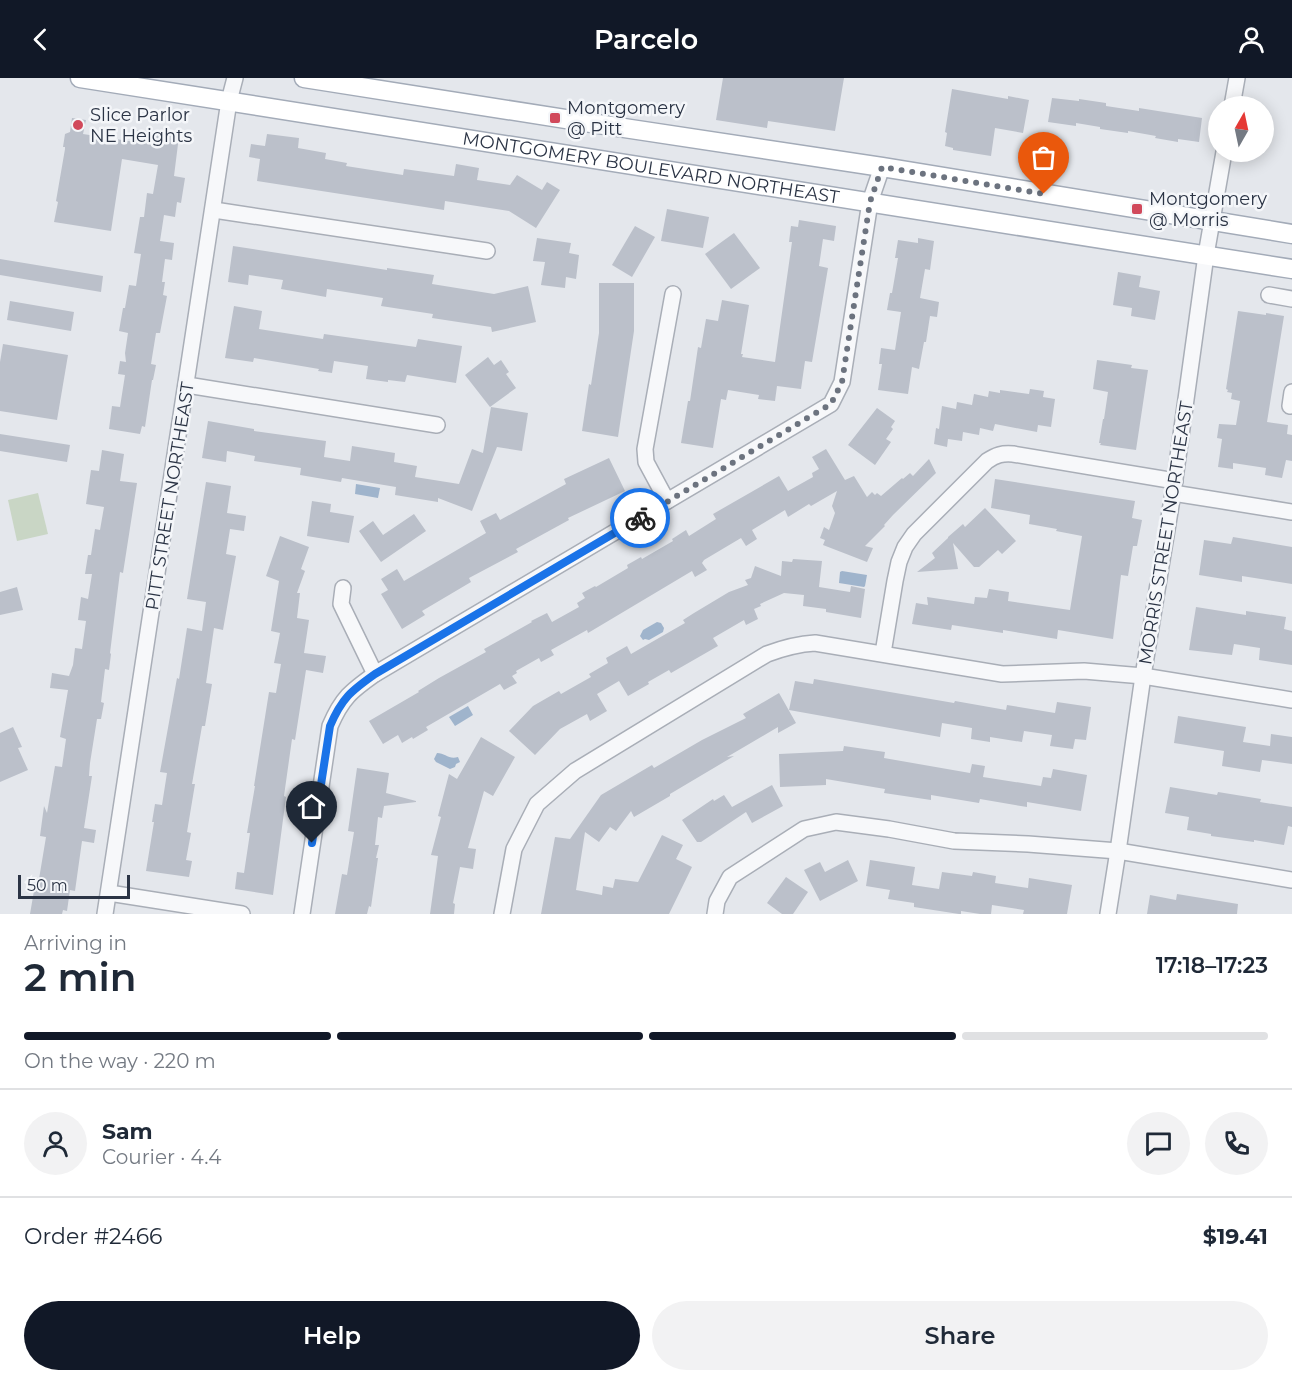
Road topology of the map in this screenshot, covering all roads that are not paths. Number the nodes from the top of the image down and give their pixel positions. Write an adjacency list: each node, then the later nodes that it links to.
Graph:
1 (80, 78): 6 (main road, MONTGOMERY BOULEVARD NORTHEAST)
2 (235, 78): 6 (street, PITT STREET NORTHEAST)
3 (304, 78): 8 (main road, MONTGOMERY BOULEVARD NORTHEAST)
4 (1237, 78): 5 (street)
5 (1234, 96)
6 (229, 101): 9 (main road, MONTGOMERY BOULEVARD NORTHEAST); 10 (street, PITT STREET NORTHEAST)
7 (1222, 162): 11 (street, MORRIS STREET NORTHEAST)
8 (882, 167): 9 (street); 11 (main road, MONTGOMERY BOULEVARD NORTHEAST)
9 (870, 202): 14 (main road, MONTGOMERY BOULEVARD NORTHEAST); 22 (street)
10 (214, 210): 13 (street); 19 (street, PITT STREET NORTHEAST)
11 (1212, 221): 12 (main road, MONTGOMERY BOULEVARD NORTHEAST); 14 (street, MORRIS STREET NORTHEAST)
12 (1292, 234)
13 (487, 251)
14 (1206, 255): 15 (main road, MONTGOMERY BOULEVARD NORTHEAST); 21 (street, MORRIS STREET NORTHEAST)
15 (1292, 269)
16 (674, 294): 22 (street)
17 (1269, 295): 18 (street)
18 (1292, 299)
19 (187, 384): 20 (street); 31 (street, PITT STREET NORTHEAST)
20 (437, 425)
21 (1174, 487): 23 (street); 25 (street); 27 (street, MORRIS STREET NORTHEAST)
22 (667, 501): 26 (street)
23 (1292, 512)
24 (343, 588): 26 (street)
25 (883, 653): 27 (street); 35 (street)
26 (375, 674): 34 (street)
27 (1143, 676): 28 (street); 29 (street, MORRIS STREET NORTHEAST)
28 (1292, 700)
29 (1118, 852): 30 (street); 36 (street); 37 (street, MORRIS STREET NORTHEAST)
30 (1292, 880)
31 (109, 893): 32 (street, PITT STREET NORTHEAST); 33 (street)
32 (105, 914)
33 (242, 914)
34 (302, 914)
35 (502, 914)
36 (715, 914)
37 (1108, 914)

